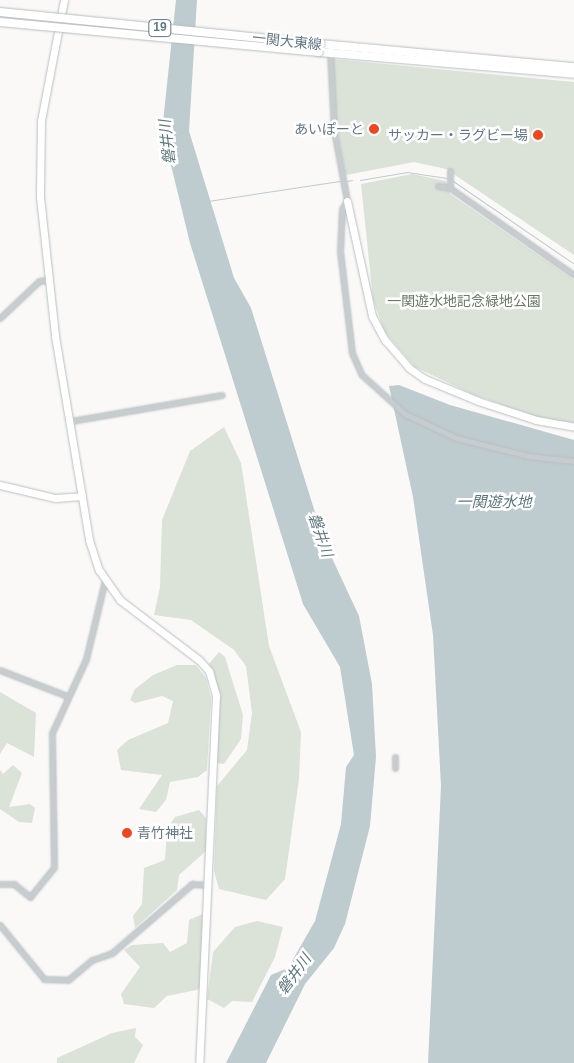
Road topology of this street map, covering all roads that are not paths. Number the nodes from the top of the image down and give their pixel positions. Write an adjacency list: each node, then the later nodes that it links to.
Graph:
1 (64, 0): 13 (street)
2 (0, 12): 4 (main road, 一関大東線 / 19, bridge)
3 (0, 22): 4 (main road, 一関大東線 / 19, bridge)
4 (320, 48): 5 (main road, 一関大東線 / 19); 6 (main road, 一関大東線 / 19)
5 (330, 52): 7 (main road, 一関大東線 / 19); 11 (street)
6 (574, 67)
7 (574, 74)
8 (450, 171): 10 (street)
9 (438, 186): 10 (street)
10 (450, 188): 12 (street)
11 (347, 201): 17 (street); 18 (street)
12 (574, 275)
13 (48, 280): 14 (street); 16 (street)
14 (0, 318)
15 (222, 395): 16 (street)
16 (71, 421): 20 (street)
17 (574, 427)
18 (574, 461)
19 (0, 485): 20 (street)
20 (82, 496): 21 (street)
21 (105, 580): 23 (street); 27 (street)
22 (0, 670): 23 (street)
23 (67, 696): 26 (street)
24 (395, 757): 25 (street)
25 (395, 768)
26 (0, 884)
27 (208, 885): 28 (street); 29 (street)
28 (0, 925)
29 (200, 1063)

